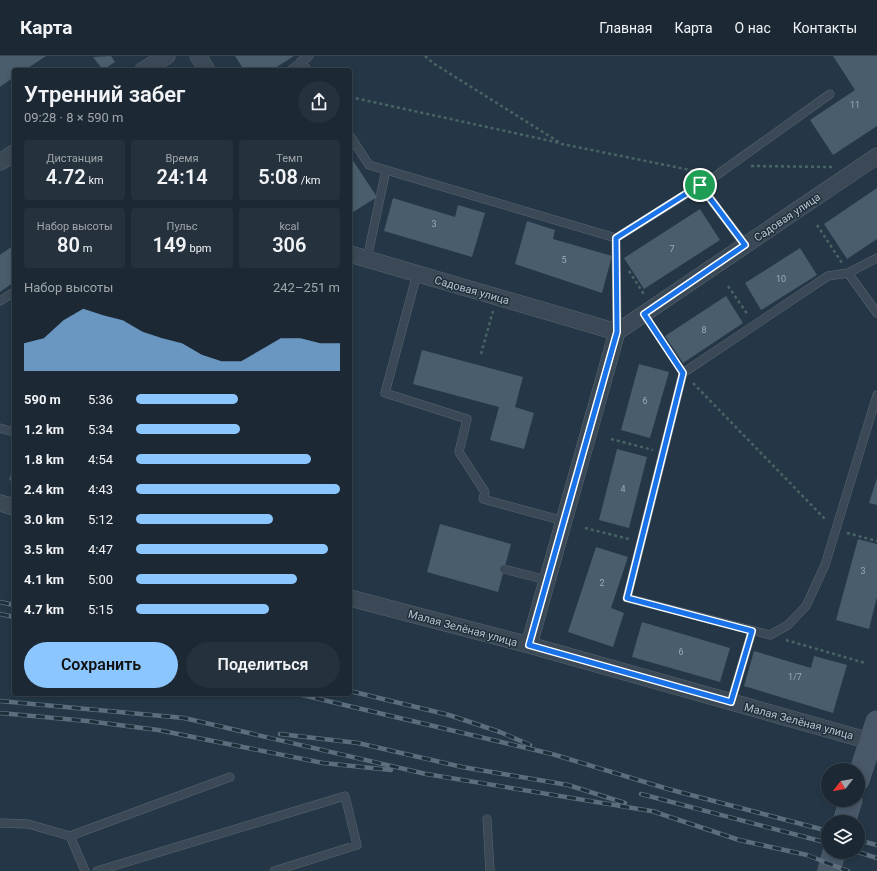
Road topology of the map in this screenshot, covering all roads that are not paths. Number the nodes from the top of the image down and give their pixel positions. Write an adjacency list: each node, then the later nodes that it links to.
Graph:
1 (167, 56): 5 (street)
2 (198, 56): 6 (street)
3 (309, 56): 4 (lane)
4 (301, 61): 7 (lane); 8 (lane)
5 (147, 64)
6 (206, 68)
7 (293, 68)
8 (306, 68)
9 (830, 94): 15 (lane)
10 (352, 139): 14 (lane)
11 (12, 154): 13 (street)
12 (877, 156): 17 (street, Садовая улица)
13 (0, 162)
14 (386, 170): 16 (lane); 20 (lane)
15 (700, 185): 16 (lane); 17 (lane)
16 (616, 238): 26 (lane)
17 (745, 245): 26 (street, Садовая улица)
18 (352, 255): 20 (street, Садовая улица)
19 (877, 258): 21 (lane)
20 (367, 259): 22 (street, Садовая улица)
21 (848, 273): 25 (lane); 36 (lane)
22 (417, 274): 26 (street, Садовая улица); 32 (lane)
23 (12, 293): 24 (lane)
24 (0, 302)
25 (877, 313)
26 (617, 332): 32 (street)
27 (877, 395): 36 (lane)
28 (0, 428): 29 (lane)
29 (12, 431)
30 (0, 503): 31 (street)
31 (12, 506)
32 (564, 521): 34 (street)
33 (504, 569): 34 (lane)
34 (547, 580): 37 (street)
35 (352, 599): 37 (street, Малая Зелёная улица)
36 (752, 631): 38 (lane)
37 (529, 645): 38 (street, Малая Зелёная улица)
38 (731, 702): 39 (street, Малая Зелёная улица)
39 (875, 736): 40 (street)
40 (865, 763)
41 (230, 776): 44 (lane)
42 (486, 819): 49 (lane)
43 (0, 823): 44 (lane)
44 (70, 836): 46 (lane)
45 (832, 859): 50 (street)
46 (85, 871)
47 (97, 871): 48 (lane)
48 (274, 871)
49 (490, 871)
50 (828, 871)

